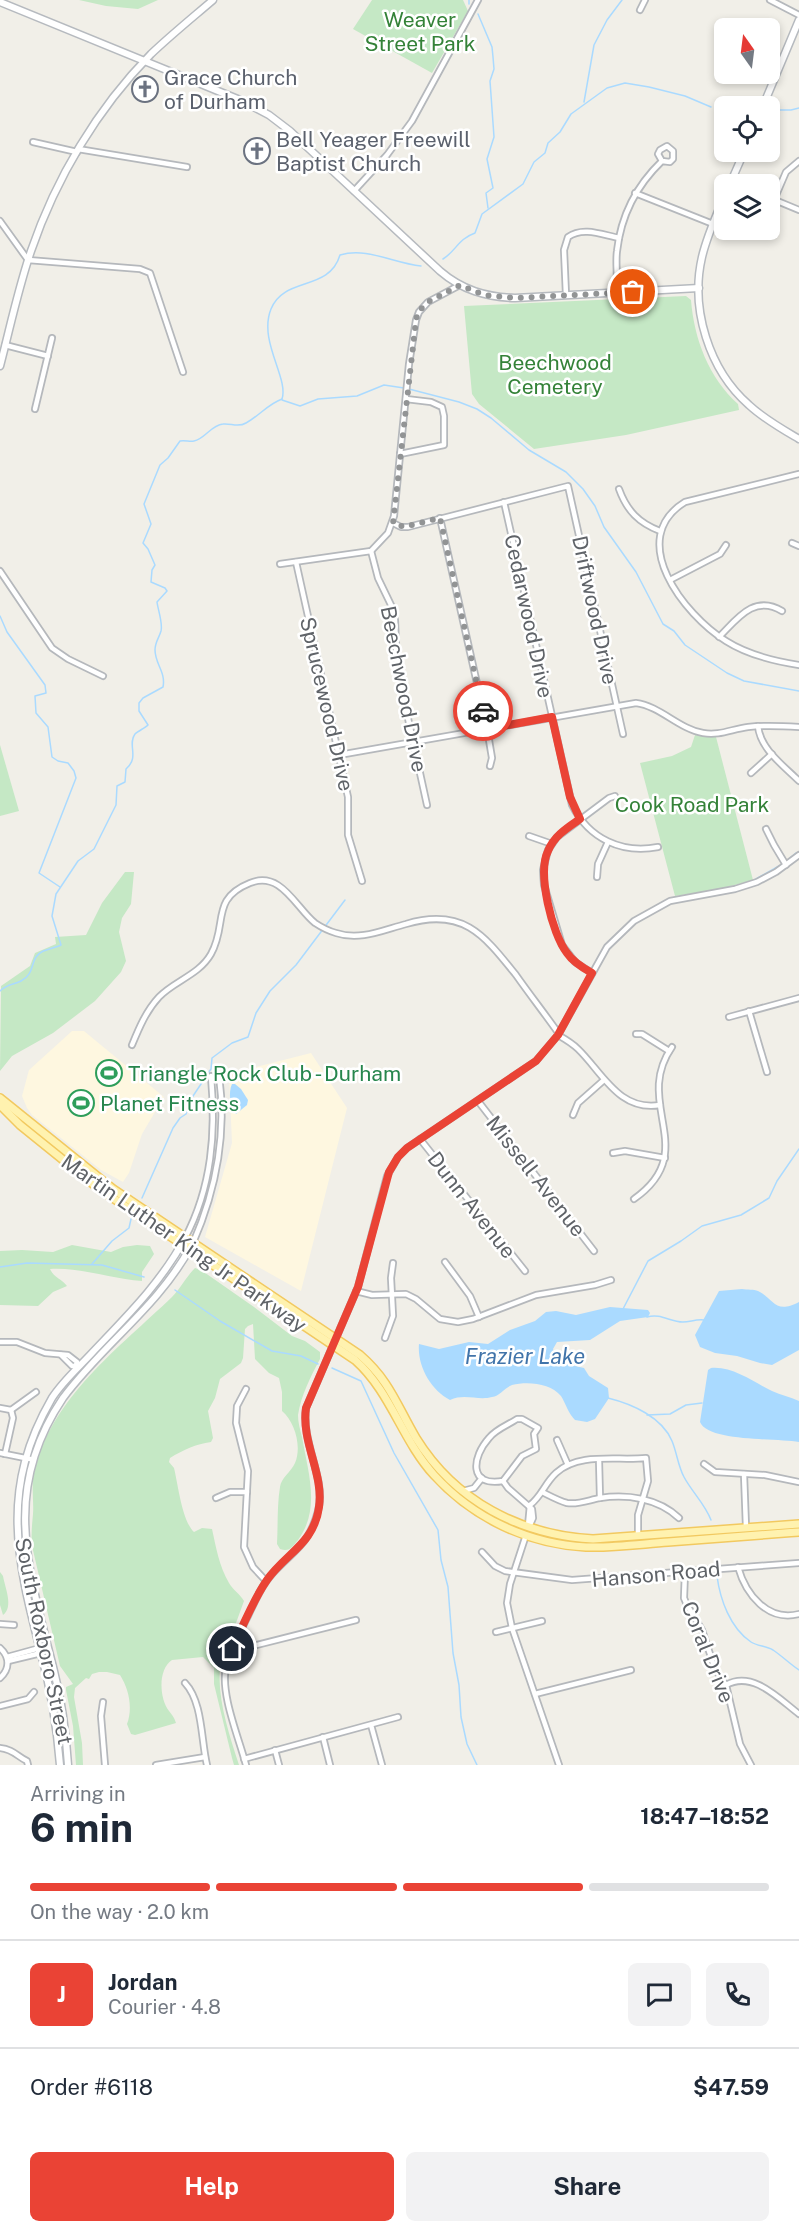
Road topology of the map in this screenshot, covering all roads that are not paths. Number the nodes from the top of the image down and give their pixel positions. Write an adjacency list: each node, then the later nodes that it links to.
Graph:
1 (213, 0): 9 (street)
2 (478, 0): 17 (street)
3 (645, 0): 6 (street)
4 (770, 0): 7 (street)
5 (0, 2): 9 (street)
6 (640, 10)
7 (799, 15)
8 (799, 20): 10 (street)
9 (144, 62): 12 (street); 17 (street)
10 (767, 96)
11 (33, 142): 12 (street)
12 (77, 151): 15 (street); 24 (street)
13 (662, 161): 18 (street)
14 (799, 161): 16 (street)
15 (187, 167)
16 (780, 183)
17 (354, 191): 25 (street)
18 (635, 193): 22 (street); 23 (street)
19 (780, 202): 20 (street)
20 (799, 210)
21 (0, 221): 24 (street)
22 (713, 224): 26 (street)
23 (620, 238): 27 (street); 28 (street)
24 (28, 260): 30 (street); 33 (street)
25 (460, 285): 28 (street); 34 (street)
26 (699, 288): 27 (street); 36 (street)
27 (615, 293): 28 (street)
28 (567, 295)
29 (52, 338): 31 (street)
30 (5, 345): 31 (street); 32 (street)
31 (48, 356): 35 (street)
32 (0, 366)
33 (183, 372)
34 (406, 399): 37 (street); 37 (street)
35 (35, 409)
36 (799, 439)
37 (399, 454): 42 (street)
38 (799, 474): 43 (street)
39 (619, 489): 43 (street)
40 (504, 502): 41 (street); 56 (street, Driftwood Drive); 57 (street, Cedarwood Drive)
41 (440, 518): 42 (street); 60 (street)
42 (393, 523): 47 (street)
43 (660, 531): 51 (street)
44 (792, 543): 46 (street)
45 (726, 545): 51 (street)
46 (799, 546)
47 (371, 551): 48 (street); 62 (street, Beechwood Drive)
48 (296, 562): 49 (street); 64 (street, Sprucewood Drive)
49 (280, 564)
50 (0, 571): 55 (street)
51 (670, 580): 53 (street)
52 (783, 611): 53 (street)
53 (719, 637): 54 (street)
54 (799, 665)
55 (103, 676)
56 (616, 706): 57 (street); 58 (street); 61 (street, Driftwood Drive)
57 (552, 717): 60 (street); 70 (street, Cedarwood Drive)
58 (758, 726): 59 (street); 63 (street)
59 (799, 726)
60 (487, 729): 62 (street); 65 (street)
61 (623, 734)
62 (413, 742): 64 (street); 69 (street, Beechwood Drive)
63 (772, 754): 66 (street); 67 (street)
64 (339, 755): 79 (street, Sprucewood Drive)
65 (490, 766)
66 (751, 773)
67 (799, 781)
68 (615, 796): 70 (street)
69 (427, 805)
70 (580, 819): 73 (street, Cedarwood Drive); 74 (street)
71 (766, 829): 77 (street)
72 (529, 836): 74 (street)
73 (608, 842): 75 (street, Cedarwood Drive); 78 (street)
74 (552, 844): 80 (street)
75 (658, 847)
76 (799, 855): 77 (street)
77 (786, 865): 80 (street)
78 (597, 877)
79 (362, 881)
80 (592, 973): 85 (street)
81 (799, 998): 82 (street)
82 (749, 1011): 83 (street); 87 (street)
83 (729, 1017)
84 (636, 1034): 94 (street)
85 (559, 1035): 86 (street); 90 (street); 92 (street)
86 (132, 1045)
87 (767, 1072)
88 (219, 1075): 101 (street, South Roxboro Street)
89 (211, 1076): 100 (street, South Roxboro Street)
90 (604, 1080): 94 (street); 95 (street)
91 (0, 1098): 100 (main road, Martin Luther King Jr Parkway)
92 (478, 1101): 96 (street); 103 (street, Missell Avenue)
93 (0, 1105): 100 (main road, Martin Luther King Jr Parkway)
94 (660, 1105): 98 (street)
95 (573, 1114)
96 (420, 1139): 106 (street, Dunn Avenue); 108 (street)
97 (613, 1153): 98 (street)
98 (665, 1158): 99 (street)
99 (634, 1199)
100 (183, 1241): 101 (main road, Martin Luther King Jr Parkway); 102 (main road, Martin Luther King Jr Parkway); 114 (street, South Roxboro Street)
101 (193, 1242): 102 (street, South Roxboro Street); 113 (main road, Martin Luther King Jr Parkway)
102 (189, 1250): 113 (main road, Martin Luther King Jr Parkway); 122 (street, South Roxboro Street)
103 (594, 1251)
104 (445, 1262): 110 (street)
105 (393, 1263): 109 (street)
106 (525, 1271)
107 (611, 1280): 110 (street)
108 (356, 1291): 109 (street); 113 (street)
109 (392, 1294): 110 (street); 111 (street)
110 (479, 1317)
111 (386, 1338)
112 (0, 1342): 114 (street)
113 (334, 1342): 131 (main road, Martin Luther King Jr Parkway); 142 (main road, Martin Luther King Jr Parkway); 150 (street)
114 (77, 1366): 121 (street, South Roxboro Street)
115 (246, 1389): 132 (street)
116 (36, 1392): 118 (street)
117 (0, 1408): 118 (street)
118 (12, 1410): 120 (street)
119 (557, 1440): 125 (street)
120 (3, 1454): 121 (street)
121 (22, 1457): 122 (street); 161 (street, South Roxboro Street)
122 (30, 1459): 159 (street, South Roxboro Street)
123 (599, 1460): 125 (street); 135 (street); 136 (street)
124 (704, 1464): 126 (street)
125 (568, 1465): 133 (street)
126 (744, 1474): 129 (street); 141 (street)
127 (482, 1478): 128 (street); 128 (street); 130 (street)
128 (503, 1481): 138 (street)
129 (799, 1482)
130 (474, 1488): 131 (street); 137 (street)
131 (462, 1491): 137 (main road, Martin Luther King Jr Parkway)
132 (247, 1492): 134 (street); 150 (street)
133 (542, 1492): 135 (street); 138 (street)
134 (216, 1498)
135 (600, 1498): 136 (street)
136 (642, 1500): 139 (street); 144 (street)
137 (475, 1501): 142 (main road, Martin Luther King Jr Parkway)
138 (530, 1505): 142 (street)
139 (679, 1518)
140 (799, 1524): 141 (main road, Martin Luther King Jr Parkway)
141 (746, 1527): 144 (main road, Martin Luther King Jr Parkway)
142 (527, 1532): 143 (main road, Martin Luther King Jr Parkway); 144 (main road, Martin Luther King Jr Parkway); 149 (street)
143 (799, 1532)
144 (638, 1536)
145 (482, 1552): 149 (street)
146 (799, 1563): 147 (street, Hanson Road)
147 (738, 1567): 148 (street, Hanson Road); 151 (street)
148 (685, 1572): 149 (street, Hanson Road); 166 (street, Coral Drive)
149 (514, 1573): 156 (street)
150 (266, 1581): 160 (street)
151 (799, 1614)
152 (356, 1620): 160 (street)
153 (542, 1621): 156 (street)
154 (0, 1624): 155 (street)
155 (14, 1625)
156 (512, 1628): 157 (street); 168 (street)
157 (496, 1632)
158 (0, 1648): 162 (street)
159 (48, 1648): 161 (street); 182 (street, South Roxboro Street)
160 (232, 1649): 178 (street)
161 (40, 1650): 162 (street); 181 (street, South Roxboro Street)
162 (7, 1659): 164 (street)
163 (631, 1670): 168 (street)
164 (0, 1678)
165 (185, 1683): 177 (street)
166 (726, 1685): 171 (street); 191 (street, Coral Drive)
167 (34, 1692): 170 (street)
168 (535, 1694): 190 (street)
169 (102, 1702): 183 (street)
170 (0, 1706)
171 (799, 1714)
172 (398, 1717): 173 (street)
173 (371, 1725): 174 (street); 189 (street)
174 (323, 1737): 176 (street); 188 (street)
175 (0, 1748): 179 (street)
176 (275, 1750): 178 (street); 187 (street)
177 (205, 1757): 184 (street); 185 (street)
178 (244, 1759): 186 (street)
179 (21, 1762): 180 (street)
180 (28, 1765)
181 (60, 1765)
182 (68, 1765)
183 (105, 1765)
184 (156, 1765)
185 (207, 1765)
186 (246, 1765)
187 (279, 1765)
188 (330, 1765)
189 (382, 1765)
190 (560, 1765)
191 (751, 1765)

